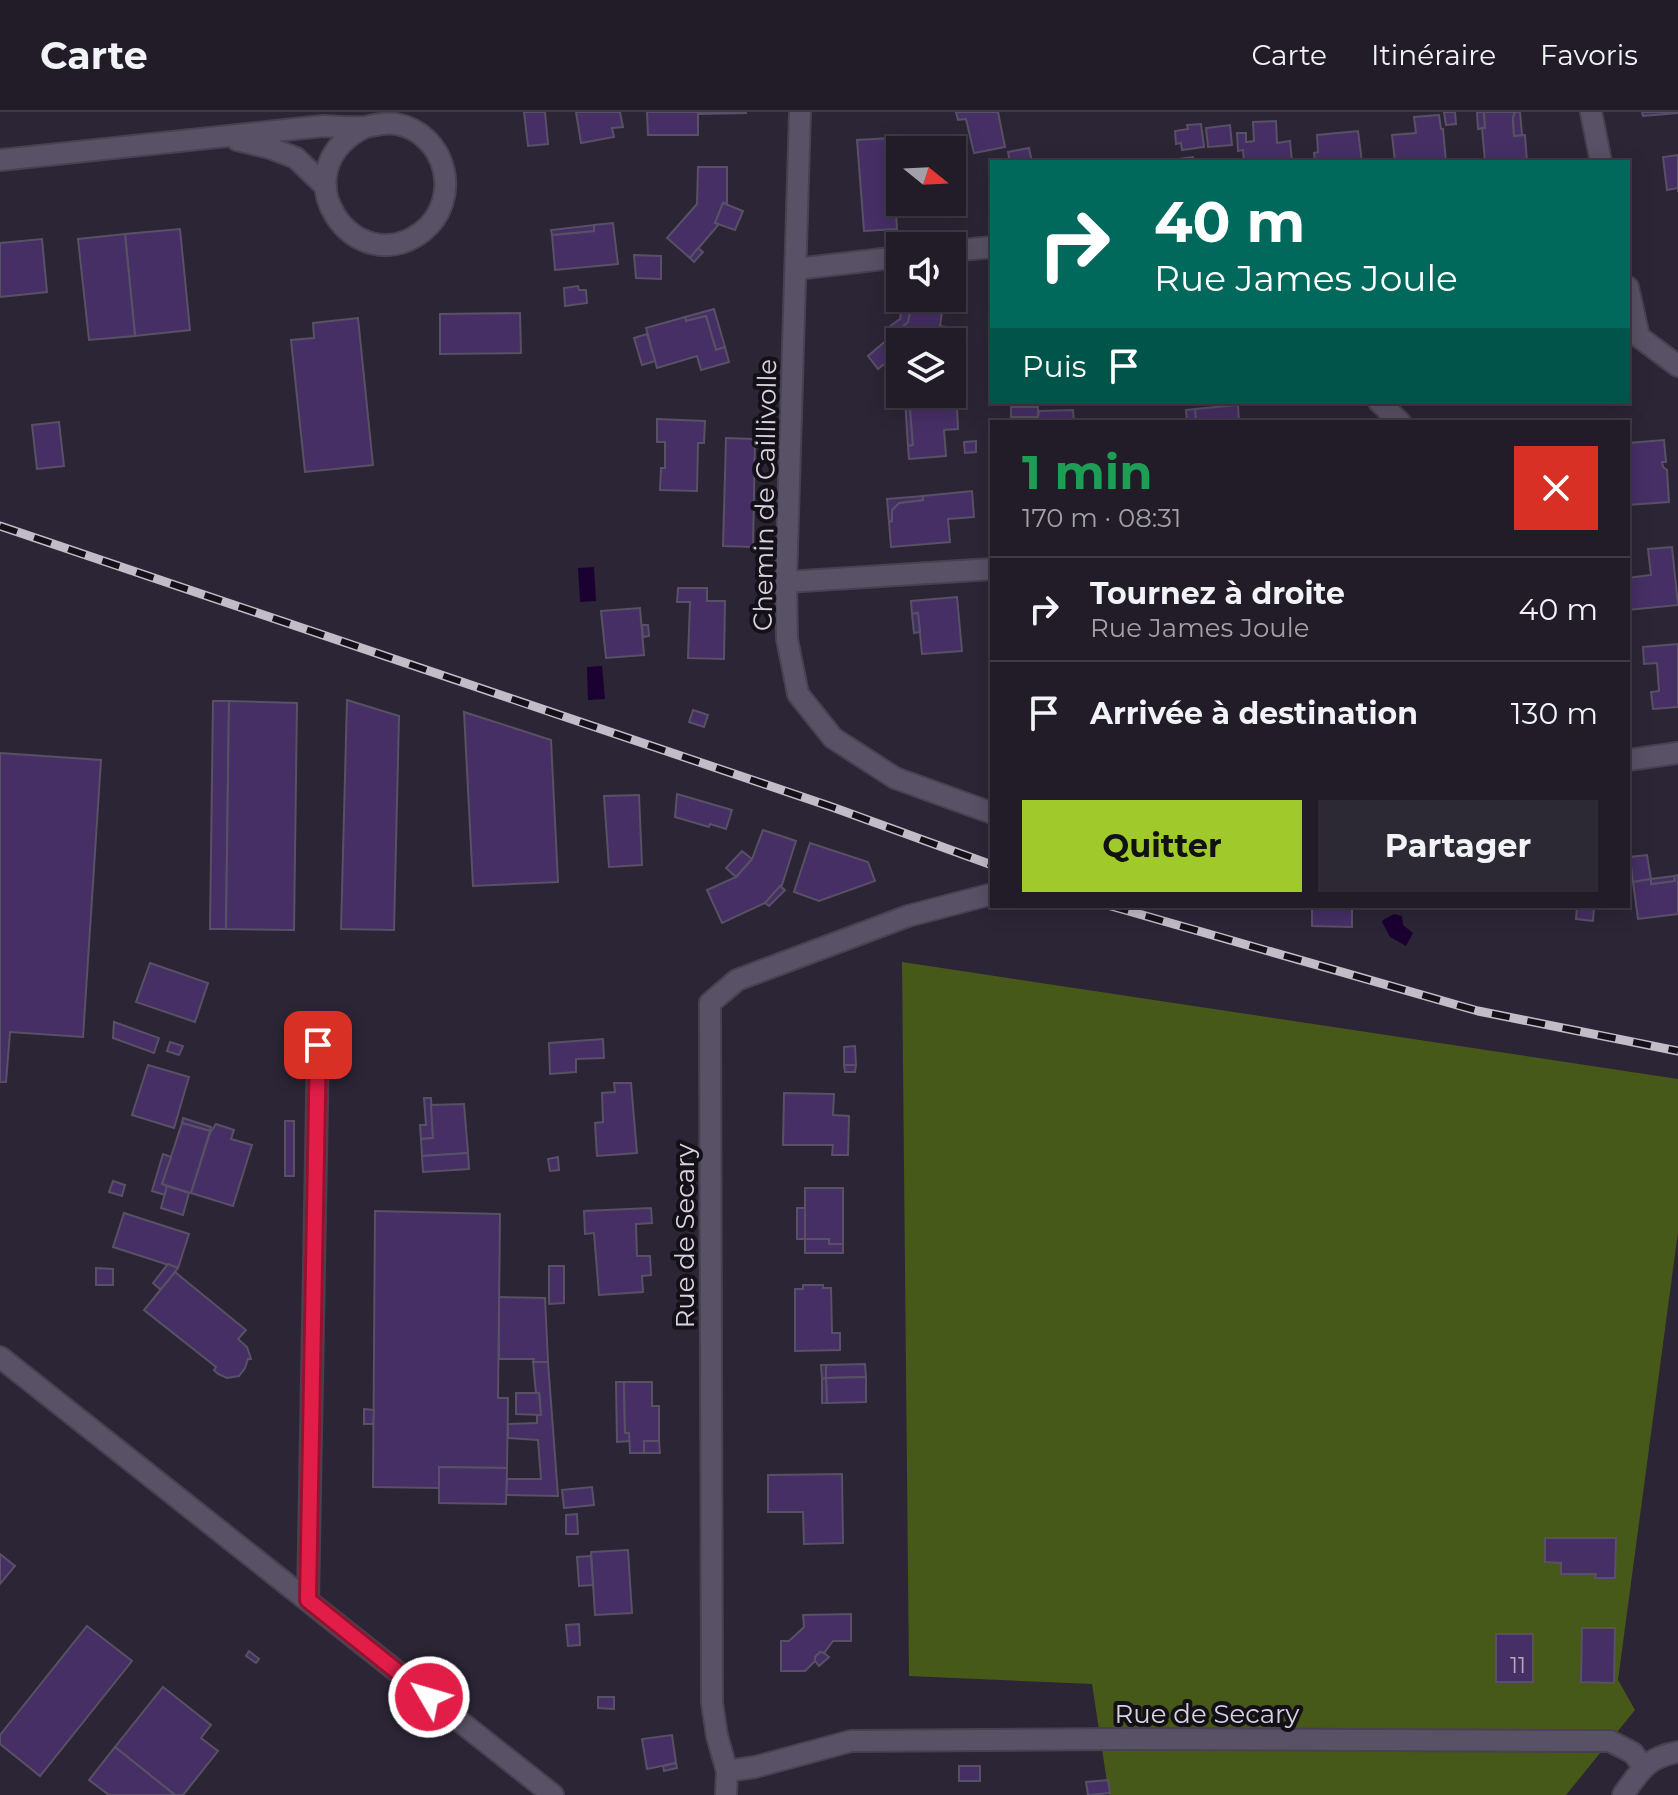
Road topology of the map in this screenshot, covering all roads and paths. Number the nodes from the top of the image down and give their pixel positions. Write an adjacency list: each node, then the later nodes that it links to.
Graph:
1 (800, 112): 12 (street, Chemin de Caillivolle)
2 (1591, 112): 7 (street)
3 (322, 119): 4 (street); 5 (street)
4 (365, 127): 8 (street); 8 (street)
5 (222, 137): 6 (street); 8 (street)
6 (0, 160)
7 (1601, 160)
8 (326, 187)
9 (990, 247): 10 (street)
10 (966, 250)
11 (886, 259): 12 (street)
12 (796, 269): 18 (street, Chemin de Caillivolle)
13 (1630, 296): 14 (street)
14 (1678, 366)
15 (1381, 404): 16 (street)
16 (1398, 420)
17 (990, 569): 18 (street)
18 (786, 582): 21 (street, Chemin de Caillivolle)
19 (1678, 753): 20 (street)
20 (1630, 760)
21 (990, 812)
22 (990, 895): 28 (street, Rue de Secary)
23 (318, 1045): 25 (street)
24 (0, 1357): 25 (street)
25 (308, 1600): 29 (street)
26 (1678, 1752): 27 (street)
27 (1643, 1766): 28 (street, Rue de Secary); 31 (street)
28 (727, 1771): 30 (street, Rue de Secary)
29 (553, 1795)
30 (726, 1795)
31 (1623, 1795)

